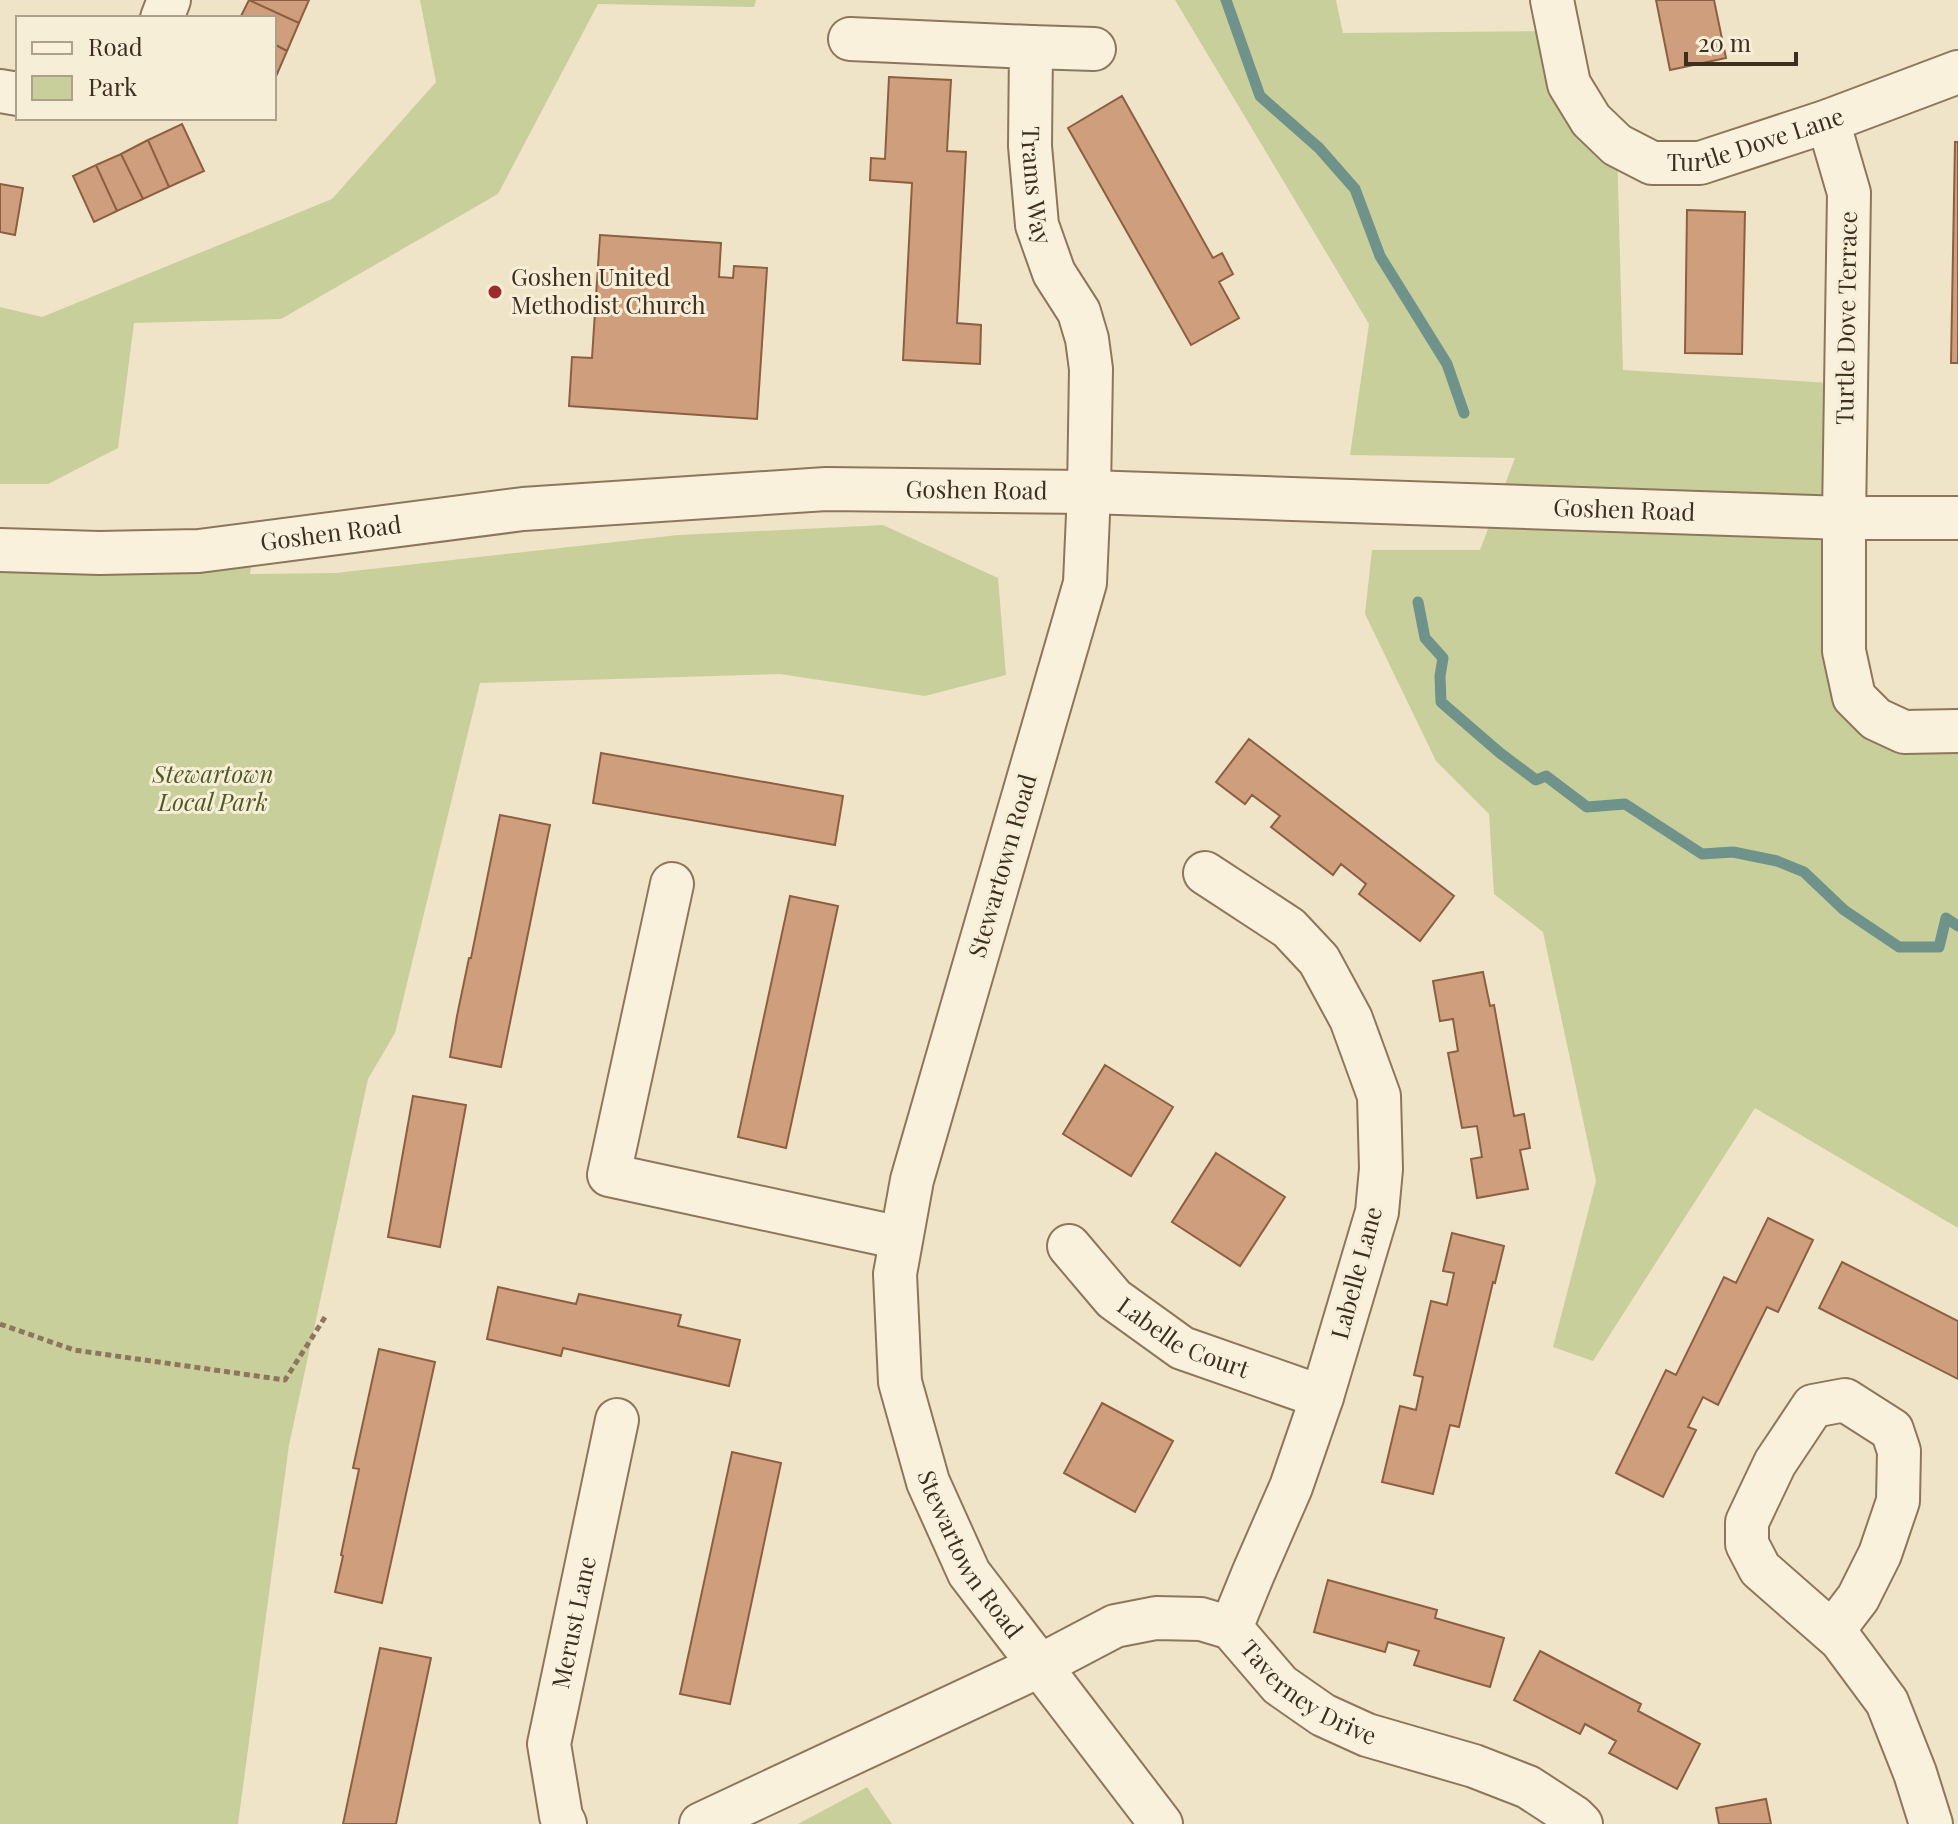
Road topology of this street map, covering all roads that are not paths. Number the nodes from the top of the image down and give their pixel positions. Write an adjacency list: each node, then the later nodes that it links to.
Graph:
1 (1552, 0): 6 (street, Turtle Dove Lane)
2 (850, 39): 3 (street)
3 (1031, 47): 4 (street); 7 (street, Trams Way)
4 (1094, 49)
5 (1958, 72): 6 (street, Turtle Dove Lane)
6 (1828, 121): 8 (street, Turtle Dove Terrace)
7 (1089, 492): 8 (street, Goshen Road); 10 (street, Goshen Road); 14 (street, Stewartown Road)
8 (1844, 518): 9 (street, Goshen Road); 11 (street, Turtle Dove Terrace)
9 (1958, 518)
10 (0, 550)
11 (1958, 731)
12 (1205, 873): 16 (street, Labelle Lane)
13 (672, 884): 14 (street)
14 (901, 1238): 20 (street, Stewartown Road)
15 (1069, 1246): 16 (street, Labelle Court)
16 (1322, 1397): 18 (street, Labelle Lane)
17 (617, 1420): 21 (street, Merust Lane)
18 (1231, 1628): 20 (street, Taverney Drive); 24 (street, Taverney Drive)
19 (1832, 1632): 19 (street); 25 (street)
20 (1039, 1666): 22 (street); 23 (street, Stewartown Road)
21 (565, 1824)
22 (701, 1824)
23 (1161, 1824)
24 (1581, 1824)
25 (1931, 1824)

